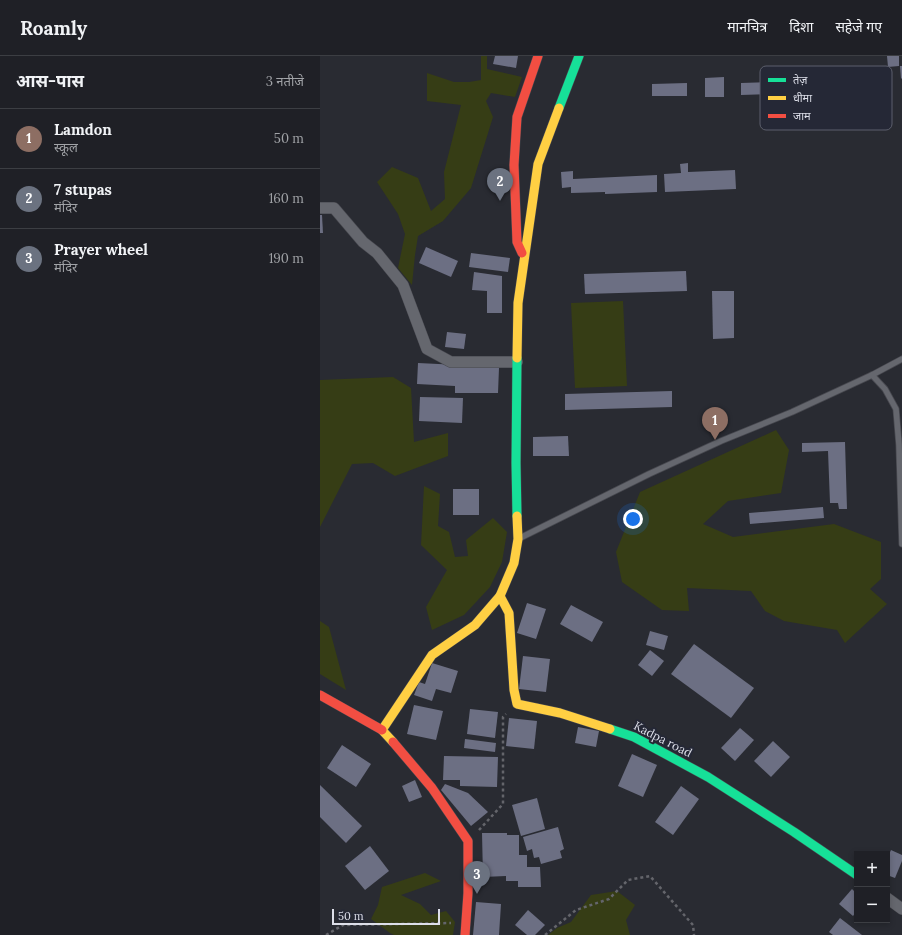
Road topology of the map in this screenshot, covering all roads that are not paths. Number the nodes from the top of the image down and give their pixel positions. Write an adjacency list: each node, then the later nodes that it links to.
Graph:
1 (538, 56): 4 (main road)
2 (579, 56): 4 (main road)
3 (320, 208): 6 (street)
4 (524, 258): 6 (main road)
5 (902, 359): 7 (lane)
6 (517, 362): 8 (main road)
7 (872, 375): 8 (lane); 9 (lane)
8 (518, 539): 10 (main road)
9 (902, 544)
10 (500, 596): 12 (main road); 13 (main road, Kadpa road)
11 (320, 695): 12 (main road)
12 (382, 730): 16 (main road)
13 (854, 873)
14 (890, 900): 15 (street)
15 (902, 910)
16 (465, 935)

